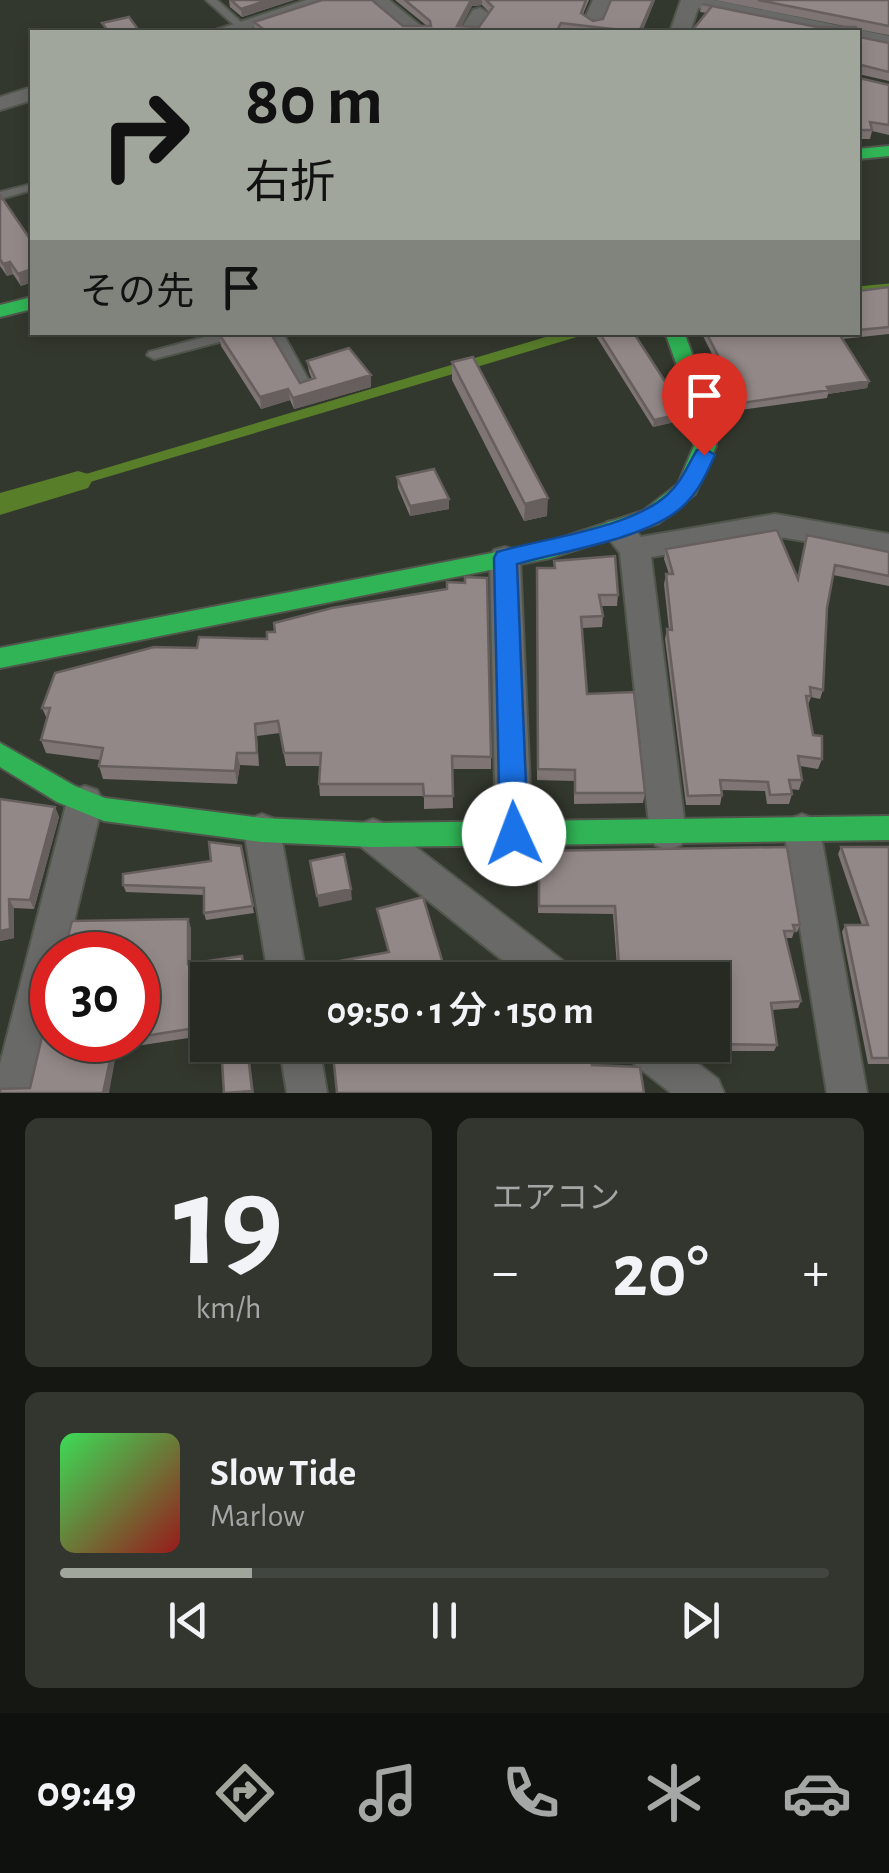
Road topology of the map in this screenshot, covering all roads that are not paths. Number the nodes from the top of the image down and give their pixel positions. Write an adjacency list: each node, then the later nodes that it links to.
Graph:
1 (211, 0): 8 (lane)
2 (326, 0): 8 (street)
3 (378, 0): 9 (street)
4 (603, 0): 7 (street)
5 (691, 0): 11 (street); 12 (street)
6 (480, 14): 10 (street)
7 (594, 20)
8 (236, 30)
9 (415, 30)
10 (470, 30)
11 (681, 30)
12 (834, 30)
13 (860, 36): 14 (street)
14 (889, 42)
15 (30, 95): 16 (street)
16 (0, 104)
17 (889, 152): 18 (street)
18 (860, 154)
19 (30, 187): 20 (lane)
20 (0, 196)
21 (30, 304): 22 (street)
22 (0, 311)
23 (229, 335): 26 (lane)
24 (278, 335): 27 (lane)
25 (675, 335): 28 (street)
26 (154, 355)
27 (306, 388)
28 (626, 540): 29 (street); 30 (street); 38 (street)
29 (889, 545)
30 (505, 558): 31 (street); 37 (street)
31 (0, 658)
32 (0, 754): 33 (street)
33 (85, 801): 35 (street); 44 (street)
34 (889, 828): 36 (street)
35 (262, 830): 39 (street); 40 (street)
36 (802, 830): 38 (street); 47 (street)
37 (514, 834): 38 (street); 39 (street)
38 (668, 834)
39 (373, 835): 41 (street)
40 (285, 962)
41 (534, 962)
42 (302, 1062): 45 (street)
43 (664, 1062): 46 (street)
44 (13, 1093)
45 (308, 1093)
46 (704, 1093)
47 (848, 1093)

